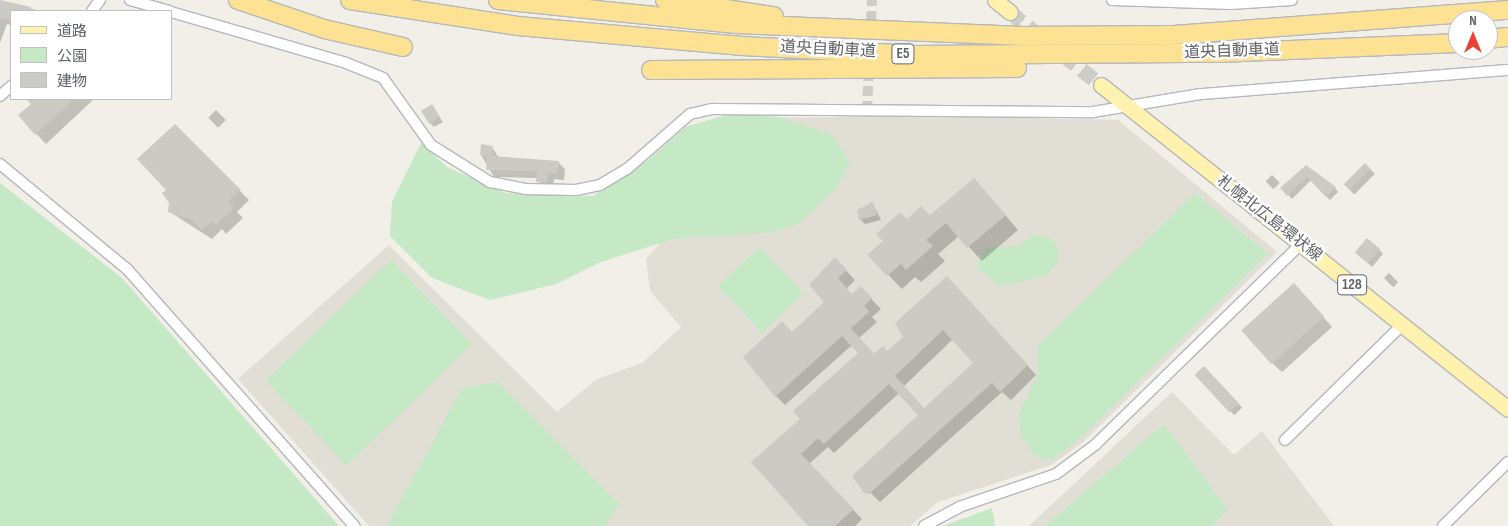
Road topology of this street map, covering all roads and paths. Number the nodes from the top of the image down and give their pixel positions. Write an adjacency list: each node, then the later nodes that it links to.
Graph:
1 (130, 0): 10 (street)
2 (238, 0): 16 (highway)
3 (350, 0): 17 (highway, 道央自動車道 / E5)
4 (498, 0): 14 (highway, 道央自動車道 / E5)
5 (665, 0): 14 (highway)
6 (995, 0): 12 (main road)
7 (1112, 0): 9 (street)
8 (1292, 0): 9 (street)
9 (1206, 2)
10 (163, 10)
11 (1508, 10): 14 (highway, 道央自動車道 / E5)
12 (1010, 12)
13 (172, 13): 23 (street)
14 (882, 33)
15 (1448, 43): 17 (highway, 道央自動車道 / E5)
16 (403, 47)
17 (1219, 53): 18 (highway)
18 (651, 70)
19 (1508, 70): 23 (street)
20 (1101, 85): 23 (main road, 札幌北広島環状線 / 128)
21 (10, 87): 22 (street)
22 (0, 96)
23 (1126, 105): 25 (main road, 札幌北広島環状線 / 128)
24 (0, 164): 30 (street)
25 (1300, 245): 26 (main road, 札幌北広島環状線 / 128); 31 (street)
26 (1403, 324): 27 (main road, 札幌北広島環状線 / 128); 28 (street)
27 (1508, 409)
28 (1284, 440)
29 (1508, 462): 32 (street)
30 (354, 526)
31 (924, 526)
32 (1443, 526)

